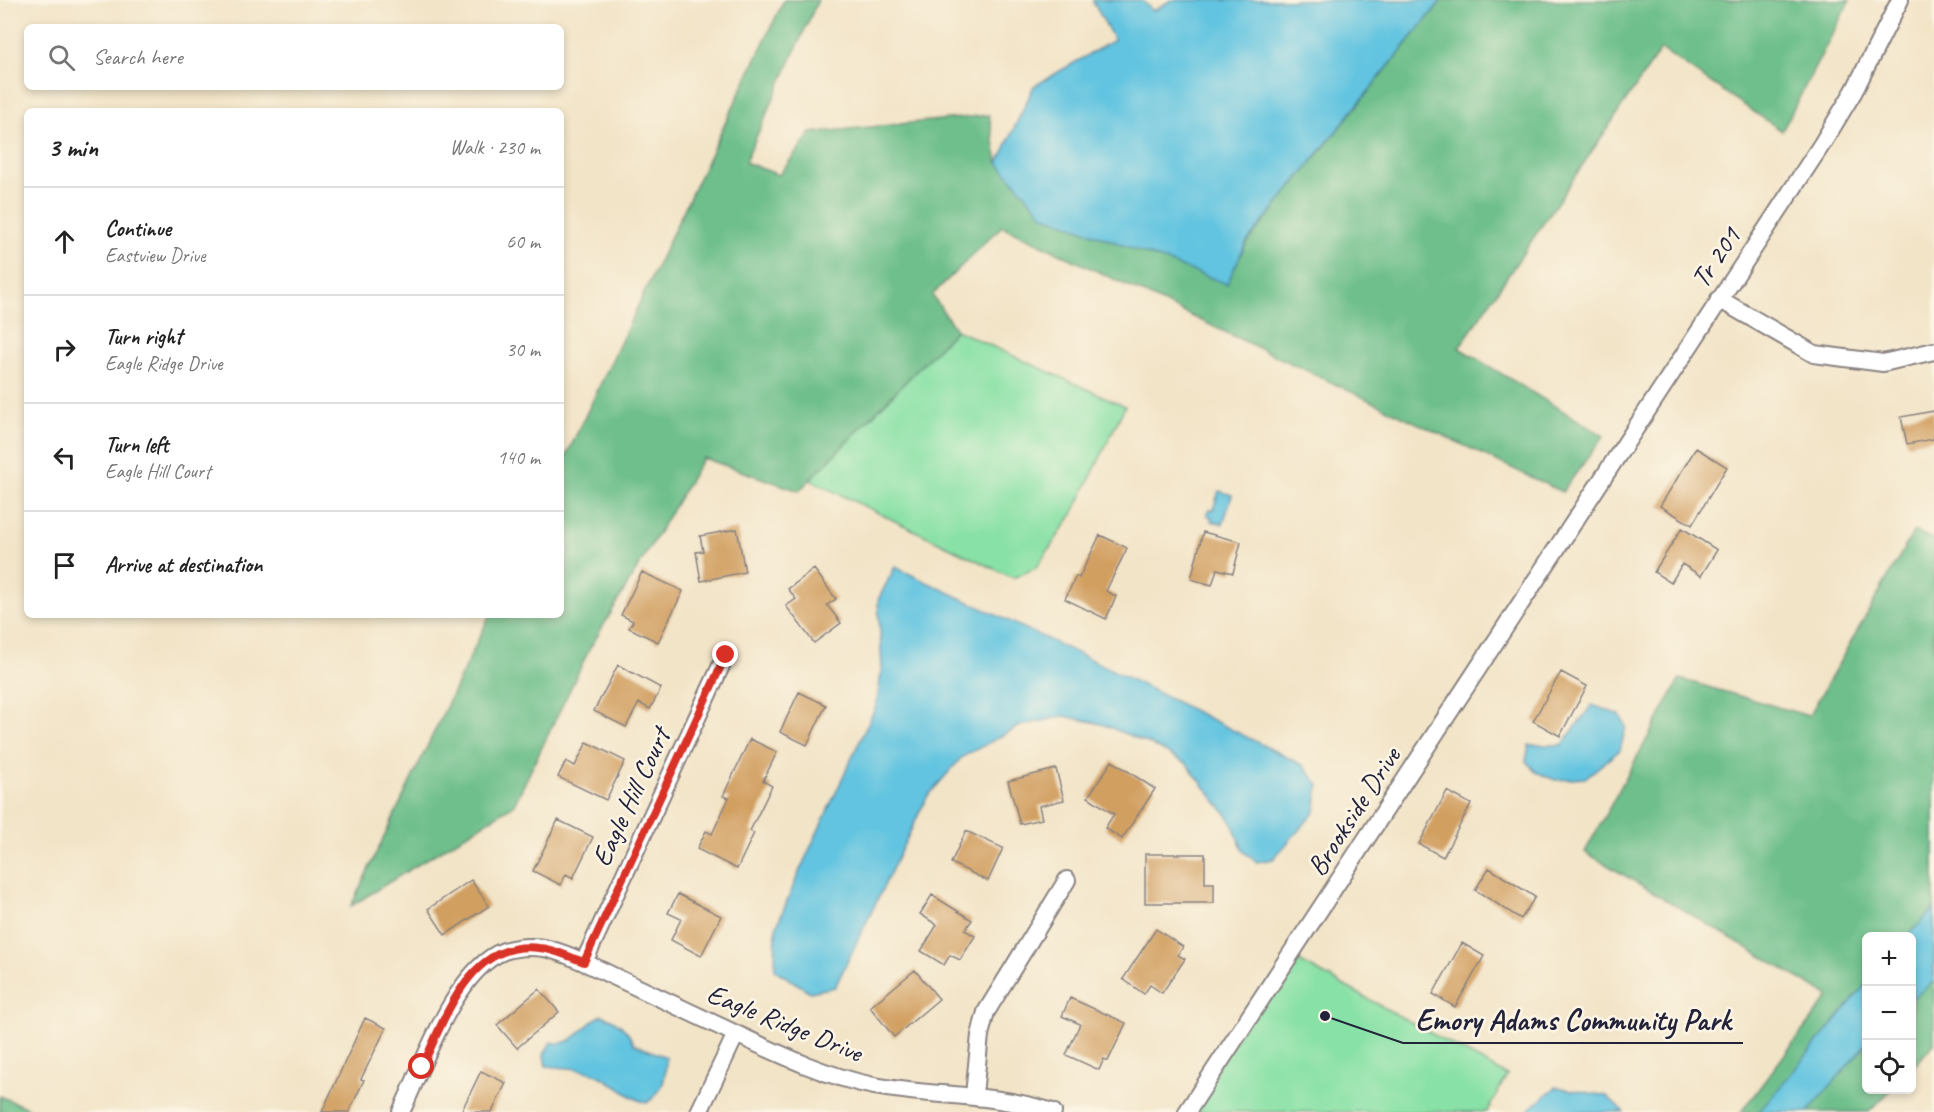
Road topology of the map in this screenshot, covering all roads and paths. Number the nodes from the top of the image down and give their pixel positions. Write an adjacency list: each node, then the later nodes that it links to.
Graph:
1 (1900, 0): 2 (street, Tr 201)
2 (1719, 300): 3 (street); 4 (street, Tr 201)
3 (1934, 351)
4 (1564, 538): 13 (street, Brookside Drive)
5 (726, 655): 7 (street, Eagle Hill Court)
6 (1067, 880): 9 (street)
7 (584, 962): 8 (street, Eagle Ridge Drive); 10 (street, Eagle Ridge Drive)
8 (736, 1034): 9 (street, Eagle Ridge Drive); 11 (street)
9 (974, 1095): 12 (street, Eagle Ridge Drive)
10 (401, 1112)
11 (699, 1112)
12 (1053, 1112)
13 (1187, 1112)

